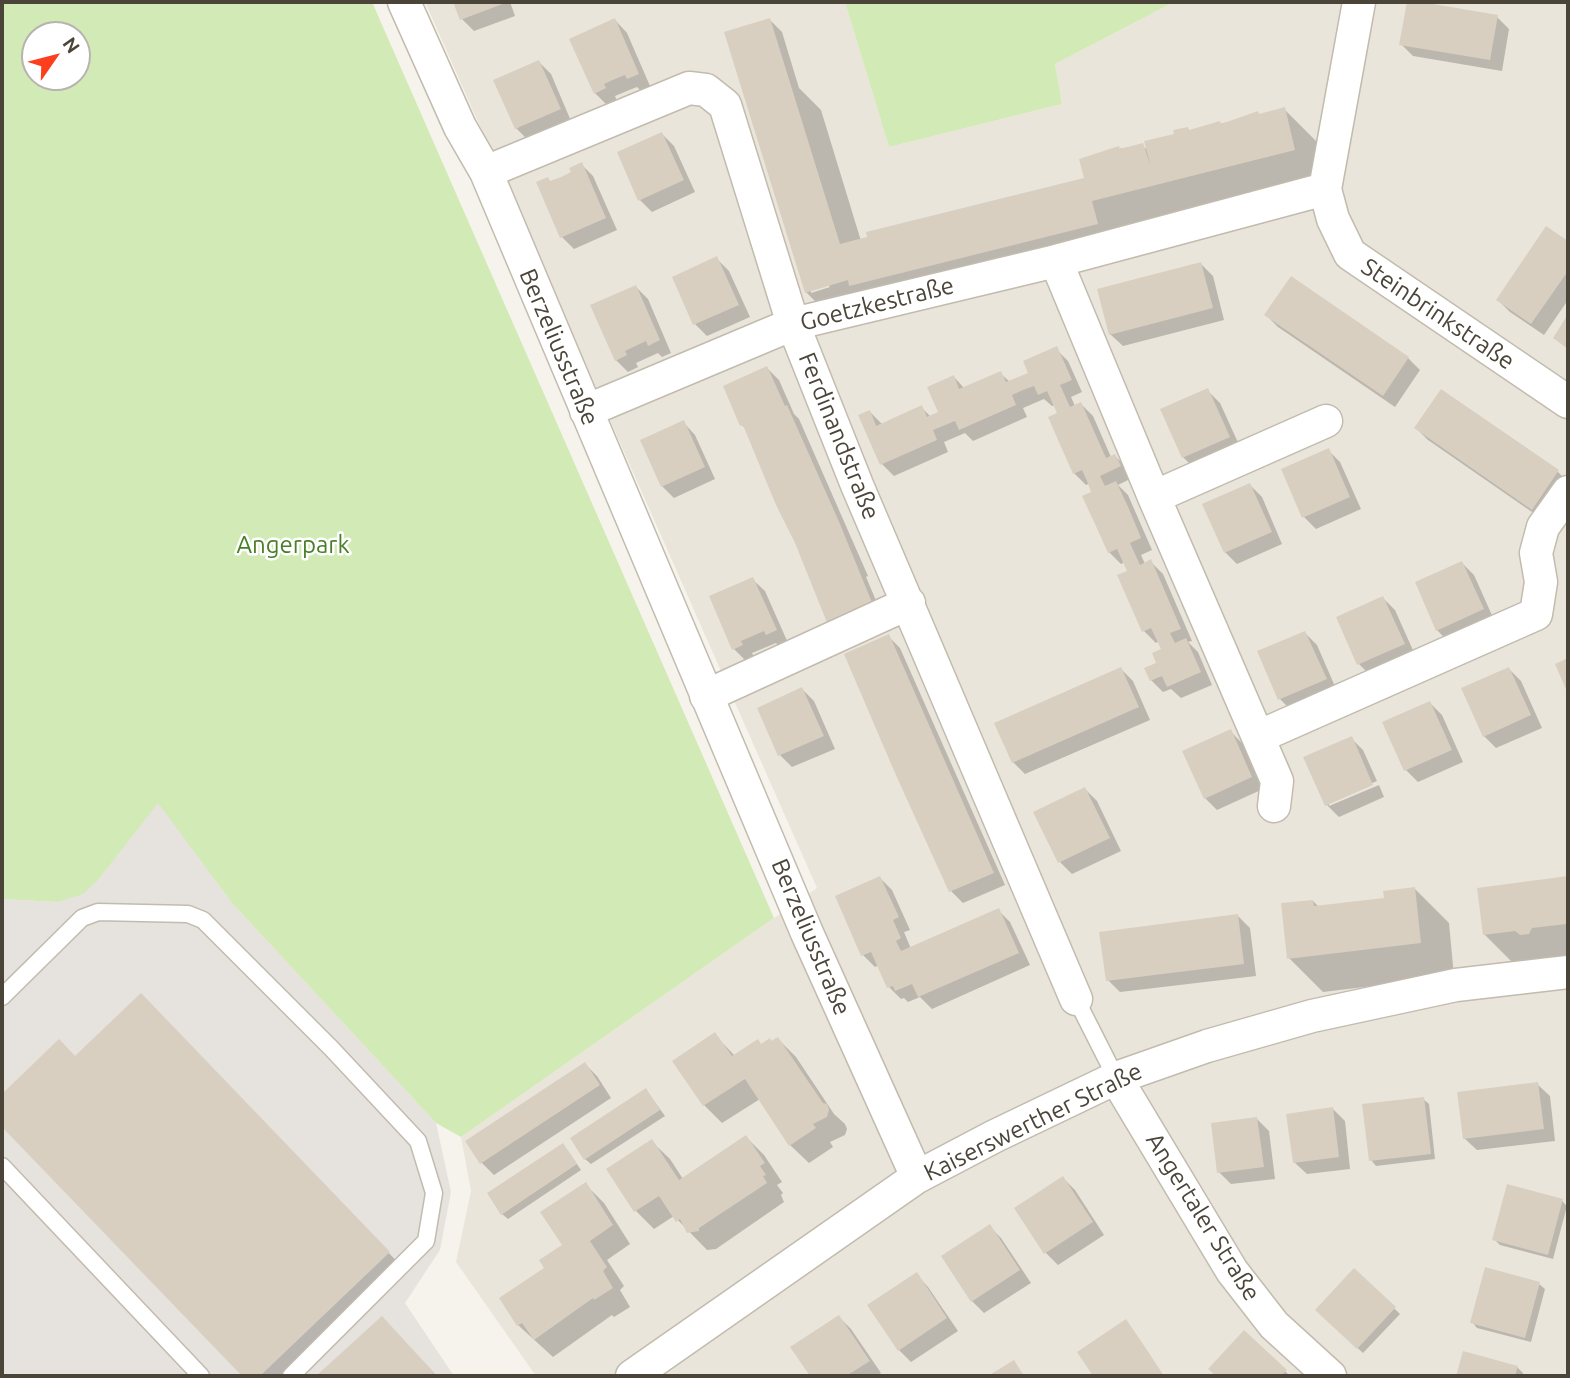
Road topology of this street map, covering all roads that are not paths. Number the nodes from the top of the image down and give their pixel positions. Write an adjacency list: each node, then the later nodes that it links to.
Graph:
1 (404, 2): 3 (street, Berzeliusstraße)
2 (1359, 2): 4 (street, Steinbrinkstraße)
3 (486, 172): 6 (street, Ferdinandstraße); 8 (street, Berzeliusstraße)
4 (1325, 189): 5 (street, Goetzkestraße); 7 (street, Steinbrinkstraße)
5 (1056, 261): 6 (street, Goetzkestraße); 11 (street)
6 (793, 324): 8 (street, Goetzkestraße); 12 (street, Ferdinandstraße)
7 (1568, 402)
8 (586, 411): 13 (street, Berzeliusstraße)
9 (1326, 421): 11 (street)
10 (1568, 492): 14 (street)
11 (1154, 497): 14 (street)
12 (909, 603): 13 (street); 18 (street, Ferdinandstraße)
13 (706, 696): 21 (street, Berzeliusstraße)
14 (1258, 737): 15 (street)
15 (1274, 806)
16 (1568, 972): 19 (street, Kaiserswerther Straße)
17 (2, 996): 23 (lane)
18 (1076, 999): 19 (lane)
19 (1116, 1078): 21 (street, Kaiserswerther Straße); 25 (street, Angertaler Straße)
20 (2, 1166): 22 (lane)
21 (917, 1177): 24 (street, Kaiserswerther Straße)
22 (201, 1376)
23 (291, 1376)
24 (632, 1376)
25 (1330, 1376)

